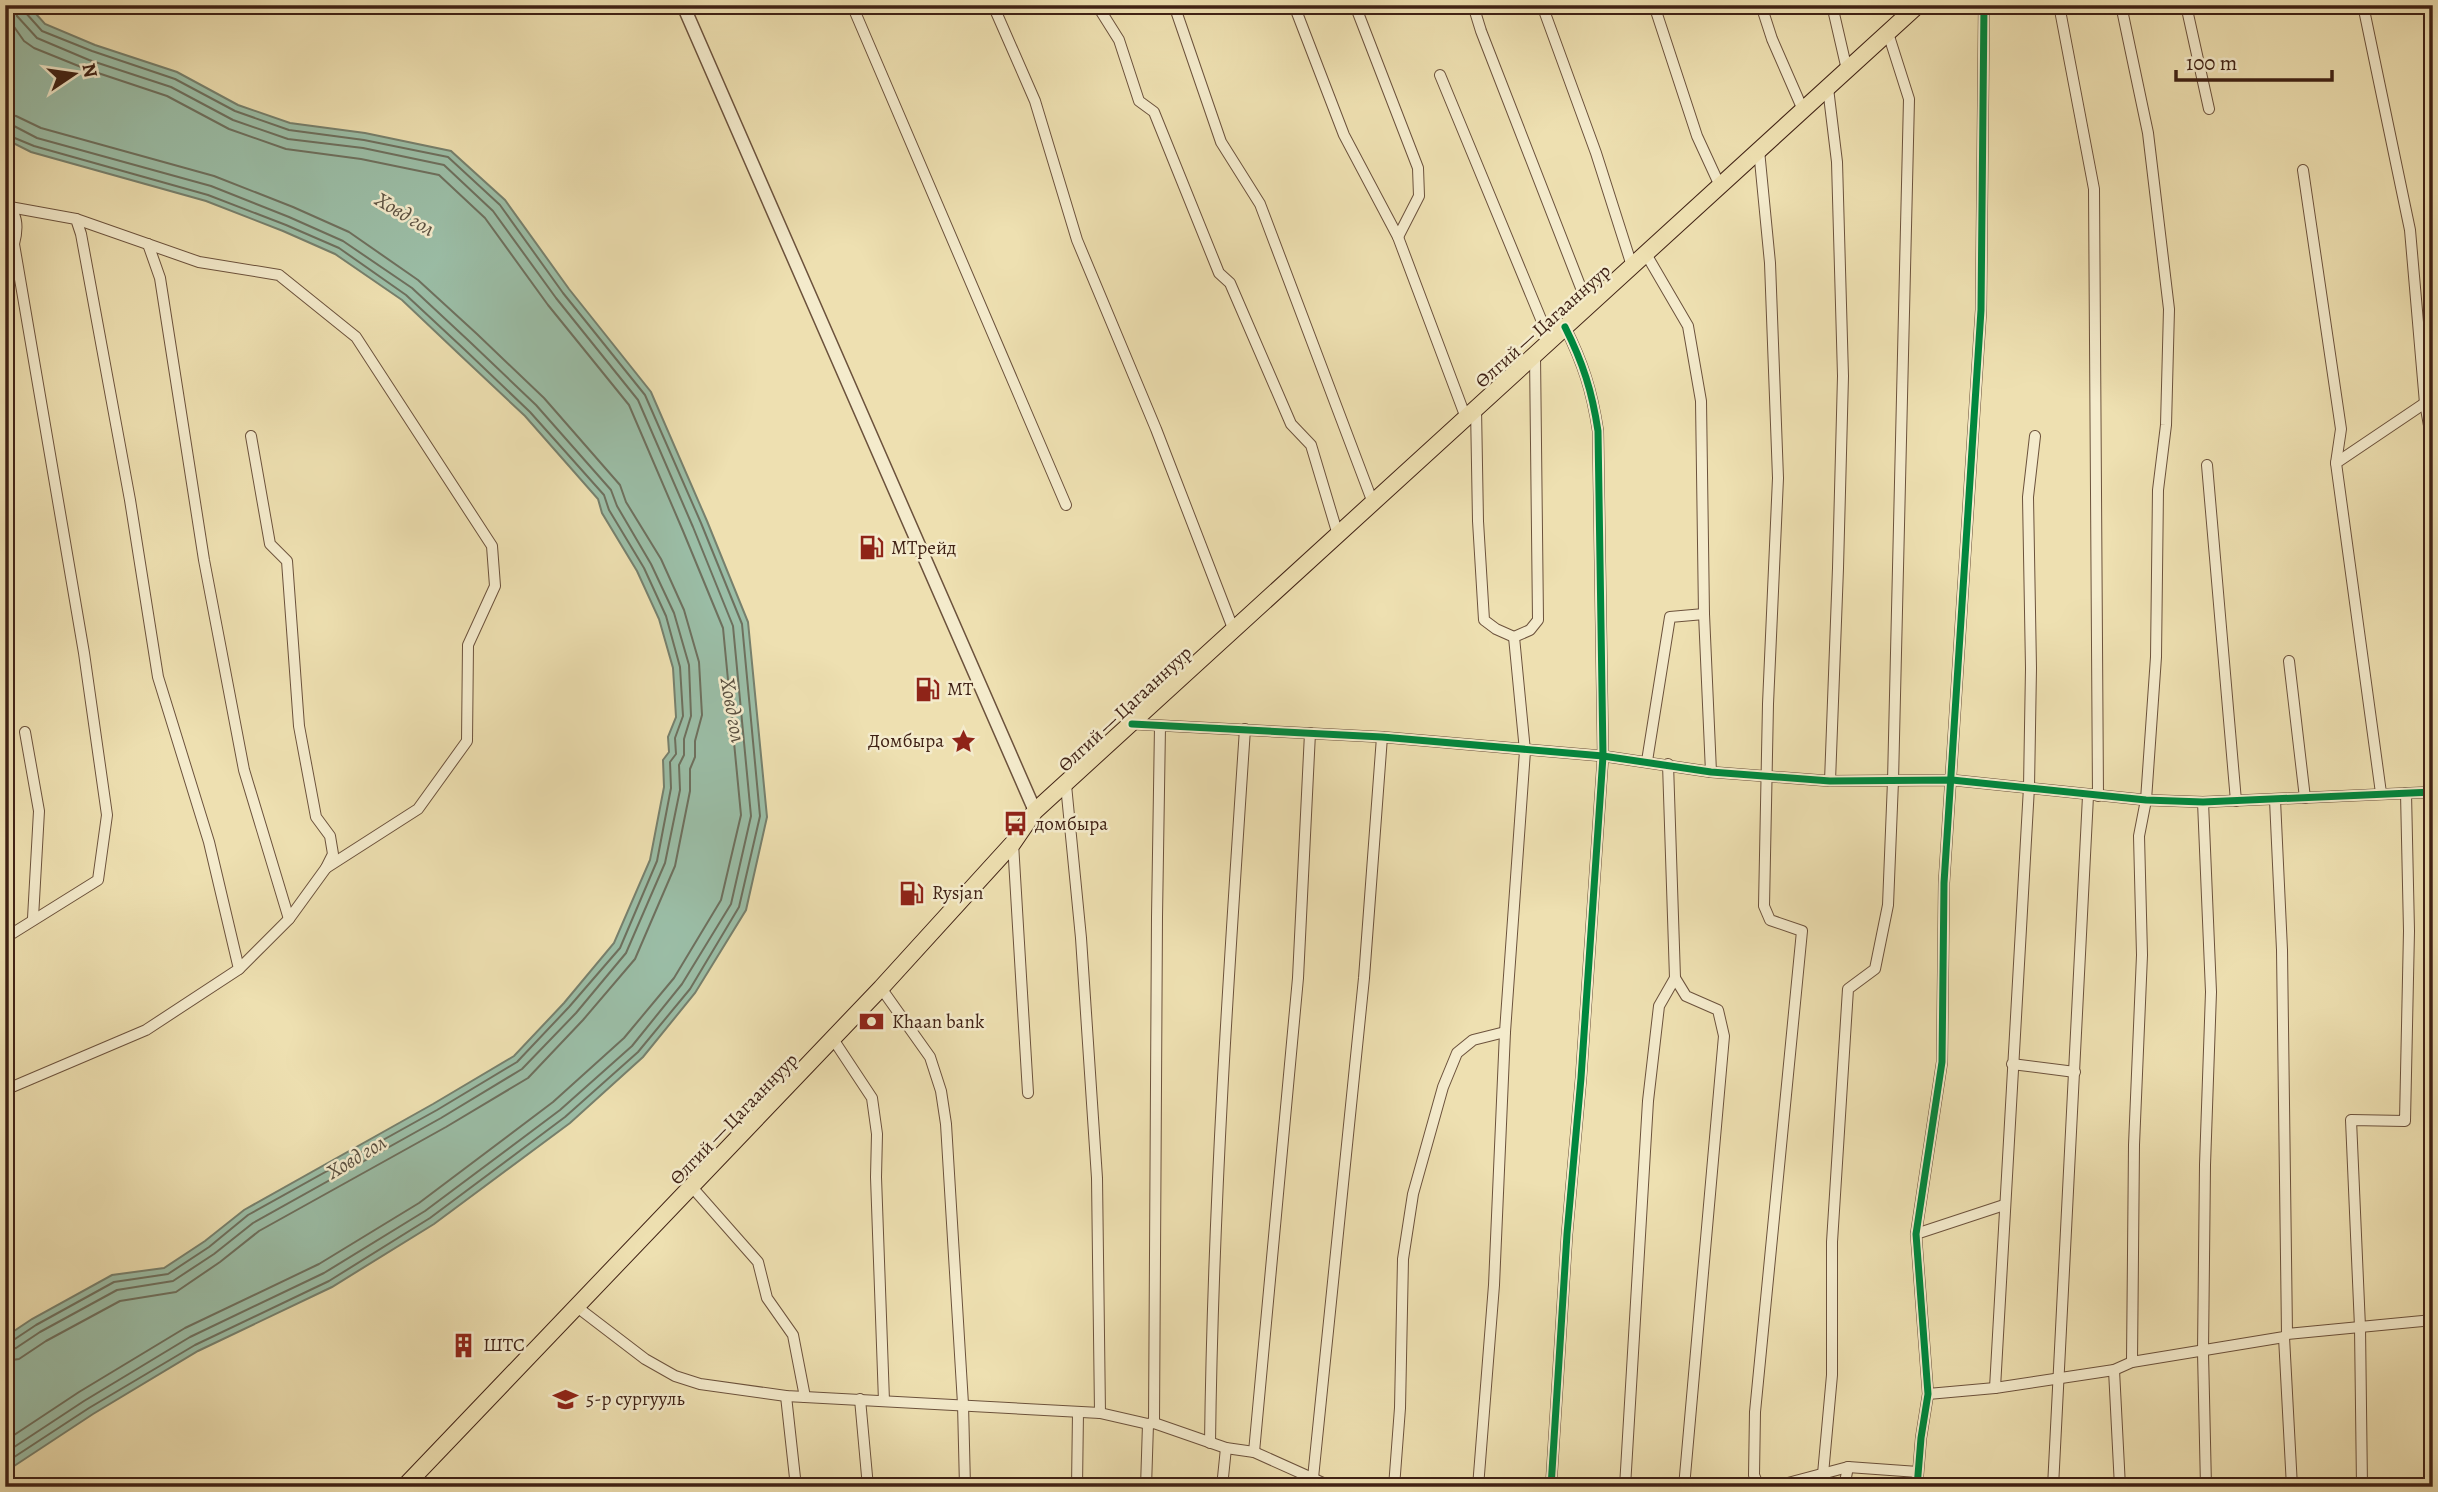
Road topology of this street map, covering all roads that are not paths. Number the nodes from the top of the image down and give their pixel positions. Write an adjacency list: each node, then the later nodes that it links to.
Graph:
1 (683, 5): 78 (street)
2 (852, 5): 46 (street)
3 (993, 5): 49 (street)
4 (1097, 5): 47 (street)
5 (1174, 5): 45 (street)
6 (1294, 5): 30 (street)
7 (1355, 5): 30 (street)
8 (1473, 5): 34 (street)
9 (1542, 5): 33 (street)
10 (1654, 5): 27 (street)
11 (1761, 5): 24 (street)
12 (1832, 5): 20 (street)
13 (1918, 5): 19 (highway, Өлгий — Цагааннуур)
14 (1984, 5): 65 (street)
15 (2059, 5): 72 (street)
16 (2121, 5): 74 (street)
17 (2186, 5): 23 (street)
18 (2362, 5): 38 (street)
19 (1888, 33): 20 (highway, Өлгий — Цагааннуур); 64 (street)
20 (1847, 70): 22 (highway, Өлгий — Цагааннуур)
21 (1440, 75): 36 (street)
22 (1828, 88): 24 (highway, Өлгий — Цагааннуур); 66 (street)
23 (2209, 109)
24 (1803, 110): 25 (highway, Өлгий — Цагааннуур)
25 (1759, 150): 27 (highway, Өлгий — Цагааннуур); 63 (street)
26 (2304, 170): 43 (street)
27 (1720, 186): 32 (highway, Өлгий — Цагааннуур)
28 (8, 206): 29 (street); 81 (street)
29 (76, 219): 31 (street); 84 (street)
30 (1398, 237): 39 (street)
31 (148, 244): 80 (street); 82 (street)
32 (1646, 254): 33 (highway, Өлгий — Цагааннуур); 48 (street)
33 (1632, 266): 34 (highway, Өлгий — Цагааннуур)
34 (1588, 306): 35 (highway, Өлгий — Цагааннуур)
35 (1565, 327): 36 (highway, Өлгий — Цагааннуур); 59 (street)
36 (1550, 341): 37 (highway, Өлгий — Цагааннуур)
37 (1535, 354): 39 (highway, Өлгий — Цагааннуур); 50 (street)
38 (2425, 403): 42 (street); 43 (street)
39 (1471, 413): 45 (highway, Өлгий — Цагааннуур); 50 (street)
40 (251, 436): 80 (street)
41 (2035, 436): 68 (street)
42 (2433, 448)
43 (2336, 463): 70 (street)
44 (2207, 465): 76 (street)
45 (1373, 503): 47 (highway, Өлгий — Цагааннуур)
46 (1066, 505)
47 (1338, 535): 49 (highway, Өлгий — Цагааннуур)
48 (1704, 614): 60 (street); 62 (street)
49 (1234, 631): 52 (highway, Өлгий — Цагааннуур)
50 (1514, 637): 58 (street)
51 (2289, 661): 73 (street)
52 (1132, 724): 53 (street); 67 (highway, Өлгий — Цагааннуур)
53 (1160, 726): 54 (street); 113 (street)
54 (1245, 729): 56 (street); 114 (street)
55 (25, 732): 81 (street)
56 (1310, 733): 57 (street); 116 (street)
57 (1382, 737): 58 (street); 120 (street)
58 (1525, 751): 59 (street); 87 (street)
59 (1603, 756): 60 (street); 131 (street)
60 (1647, 761): 61 (street)
61 (1668, 764): 62 (street); 85 (street)
62 (1711, 772): 63 (street)
63 (1766, 777): 66 (street); 134 (street)
64 (1893, 780): 65 (street); 66 (street); 119 (street)
65 (1952, 780): 68 (street); 95 (street)
66 (1830, 781)
67 (1066, 785): 78 (highway, Өлгий — Цагааннуур); 112 (street)
68 (2029, 787): 72 (street); 89 (street)
69 (2433, 792): 71 (street)
70 (2381, 793): 71 (street); 73 (street)
71 (2406, 793): 98 (street)
72 (2093, 796): 74 (street); 90 (street)
73 (2305, 798): 75 (street)
74 (2146, 800): 77 (street); 101 (street)
75 (2275, 800): 76 (street); 99 (street)
76 (2236, 801): 77 (street)
77 (2203, 802): 100 (street)
78 (1035, 811): 79 (highway, Өлгий — Цагааннуур)
79 (1013, 843): 86 (highway, Өлгий — Цагааннуур); 92 (street)
80 (326, 868): 82 (street)
81 (33, 918): 83 (street)
82 (289, 919): 84 (street)
83 (5, 937)
84 (240, 969): 91 (street)
85 (1675, 978): 132 (street); 133 (street)
86 (881, 988): 88 (highway, Өлгий — Цагааннуур); 110 (street)
87 (1506, 1031): 129 (street); 130 (street)
88 (833, 1039): 93 (highway, Өлгий — Цагааннуур); 109 (street)
89 (2012, 1064): 90 (street); 94 (street)
90 (2074, 1072): 103 (street)
91 (5, 1090)
92 (1028, 1093)
93 (691, 1186): 96 (highway, Өлгий — Цагааннуур); 107 (street)
94 (2004, 1205): 95 (street); 104 (street)
95 (1916, 1234): 105 (street)
96 (577, 1307): 106 (street); 121 (highway, Өлгий — Цагааннуур)
97 (2433, 1320): 98 (street)
98 (2360, 1327): 99 (street); 142 (street)
99 (2286, 1336): 100 (street); 141 (street)
100 (2203, 1352): 101 (street); 140 (street)
101 (2132, 1362): 102 (street)
102 (2114, 1370): 103 (street); 139 (street)
103 (2059, 1377): 104 (street); 138 (street)
104 (1995, 1388): 105 (street)
105 (1928, 1394): 118 (street)
106 (786, 1396): 107 (street); 122 (street)
107 (805, 1397): 108 (street)
108 (860, 1399): 109 (street); 123 (street)
109 (884, 1401): 110 (street)
110 (963, 1404): 111 (street); 124 (street)
111 (1078, 1412): 112 (street); 125 (street)
112 (1100, 1413): 113 (street)
113 (1151, 1424): 114 (street); 126 (street)
114 (1210, 1443): 115 (street)
115 (1226, 1448): 116 (street); 127 (street)
116 (1254, 1452): 120 (street)
117 (1848, 1467): 118 (street); 119 (street); 136 (street)
118 (1918, 1472): 137 (street)
119 (1823, 1474): 135 (street)
120 (1313, 1478): 128 (street)
121 (404, 1487)
122 (796, 1487)
123 (868, 1487)
124 (965, 1487)
125 (1077, 1487)
126 (1146, 1487)
127 (1222, 1487)
128 (1332, 1487)
129 (1394, 1487)
130 (1478, 1487)
131 (1551, 1487)
132 (1625, 1487)
133 (1684, 1487)
134 (1759, 1487)
135 (1773, 1487)
136 (1844, 1487)
137 (1917, 1487)
138 (2053, 1487)
139 (2120, 1487)
140 (2206, 1487)
141 (2292, 1487)
142 (2362, 1487)

